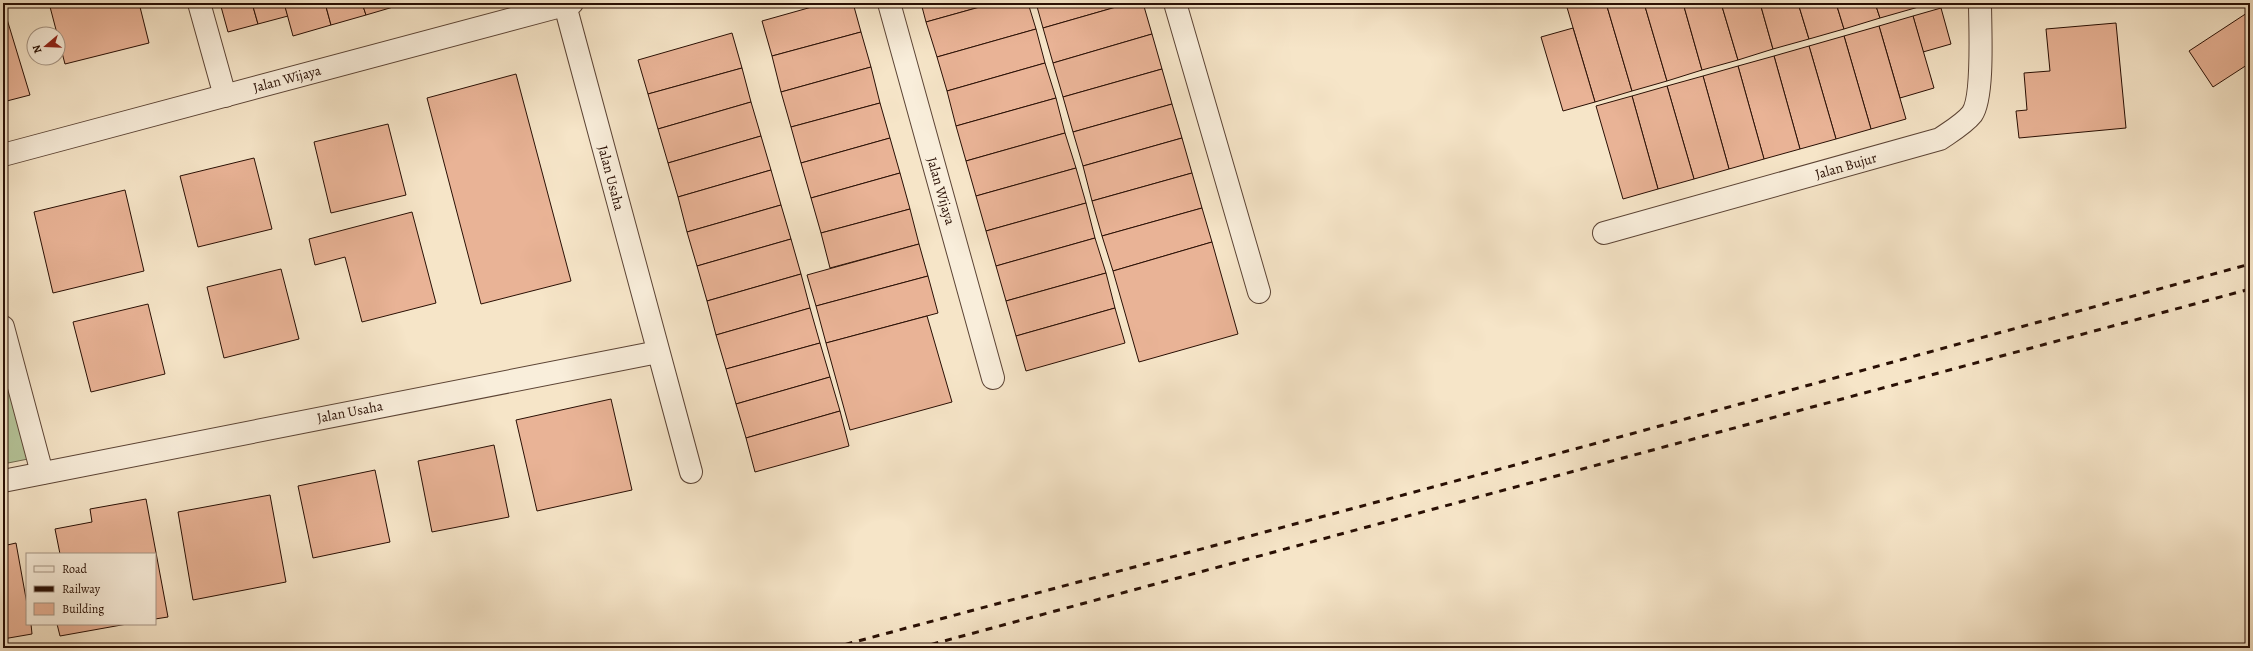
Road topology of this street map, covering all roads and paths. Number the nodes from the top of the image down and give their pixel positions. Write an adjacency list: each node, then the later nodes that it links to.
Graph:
1 (199, 3): 6 (street)
2 (889, 3): 12 (street, Jalan Wijaya)
3 (1175, 3): 9 (street)
4 (1980, 3): 8 (street, Jalan Bujur)
5 (568, 4): 6 (street, Jalan Wijaya); 11 (street, Jalan Usaha)
6 (225, 96): 7 (street, Jalan Wijaya)
7 (3, 155)
8 (1604, 233)
9 (1259, 292)
10 (3, 327): 14 (street)
11 (658, 352): 13 (street, Jalan Usaha); 14 (street, Jalan Usaha)
12 (993, 378)
13 (691, 472)
14 (42, 473): 15 (street, Jalan Usaha)
15 (3, 481)

